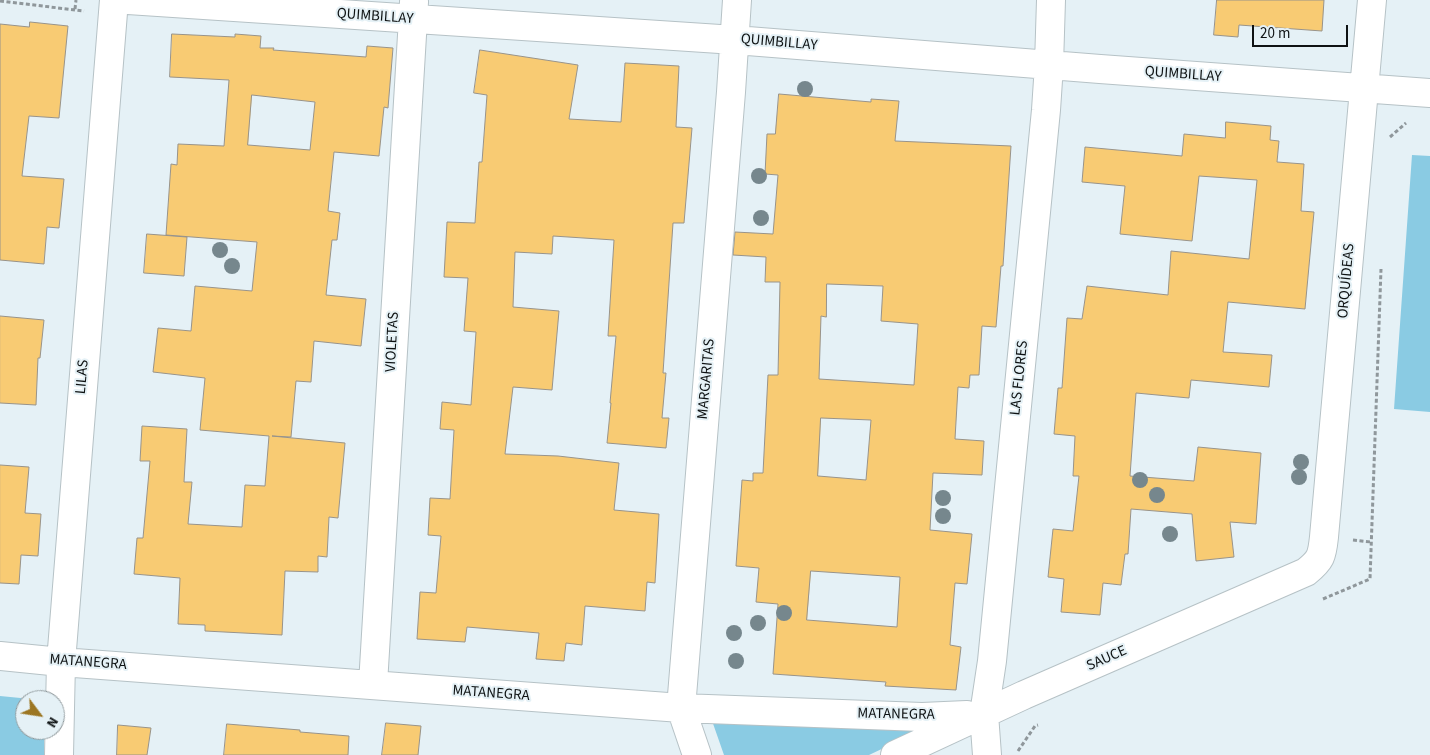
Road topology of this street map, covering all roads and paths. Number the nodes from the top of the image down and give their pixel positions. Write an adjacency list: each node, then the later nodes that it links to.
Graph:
1 (76, 0): 8 (path)
2 (114, 0): 21 (street, LILAS)
3 (128, 0): 9 (street, QUIMBILLAY)
4 (737, 0): 11 (street, MARGARITAS)
5 (1051, 0): 12 (street, LAS FLORES)
6 (1372, 0): 13 (street, ORQUÍDEAS)
7 (0, 1): 8 (path)
8 (75, 9): 10 (path)
9 (413, 9): 11 (street, QUIMBILLAY); 22 (street, VIOLETAS)
10 (89, 17)
11 (735, 40): 12 (street, QUIMBILLAY); 23 (street, MARGARITAS)
12 (1049, 65): 13 (street, QUIMBILLAY); 24 (street, LAS FLORES)
13 (1365, 89): 14 (street, QUIMBILLAY); 18 (street, ORQUÍDEAS)
14 (1430, 94)
15 (1409, 120): 16 (path)
16 (1386, 141)
17 (1381, 263): 19 (path)
18 (1318, 562): 24 (street, SAUCE)
19 (1318, 602)
20 (0, 656): 21 (street, MATANEGRA)
21 (61, 662): 22 (street, MATANEGRA); 26 (street, LILAS)
22 (373, 684): 23 (street, MATANEGRA)
23 (681, 708): 24 (street, MATANEGRA); 27 (street, MARGARITAS)
24 (984, 714): 28 (street, SAUCE); 29 (street, LAS FLORES)
25 (1039, 724): 30 (path)
26 (59, 755)
27 (697, 755)
28 (895, 755)
29 (987, 755)
30 (1015, 755)

